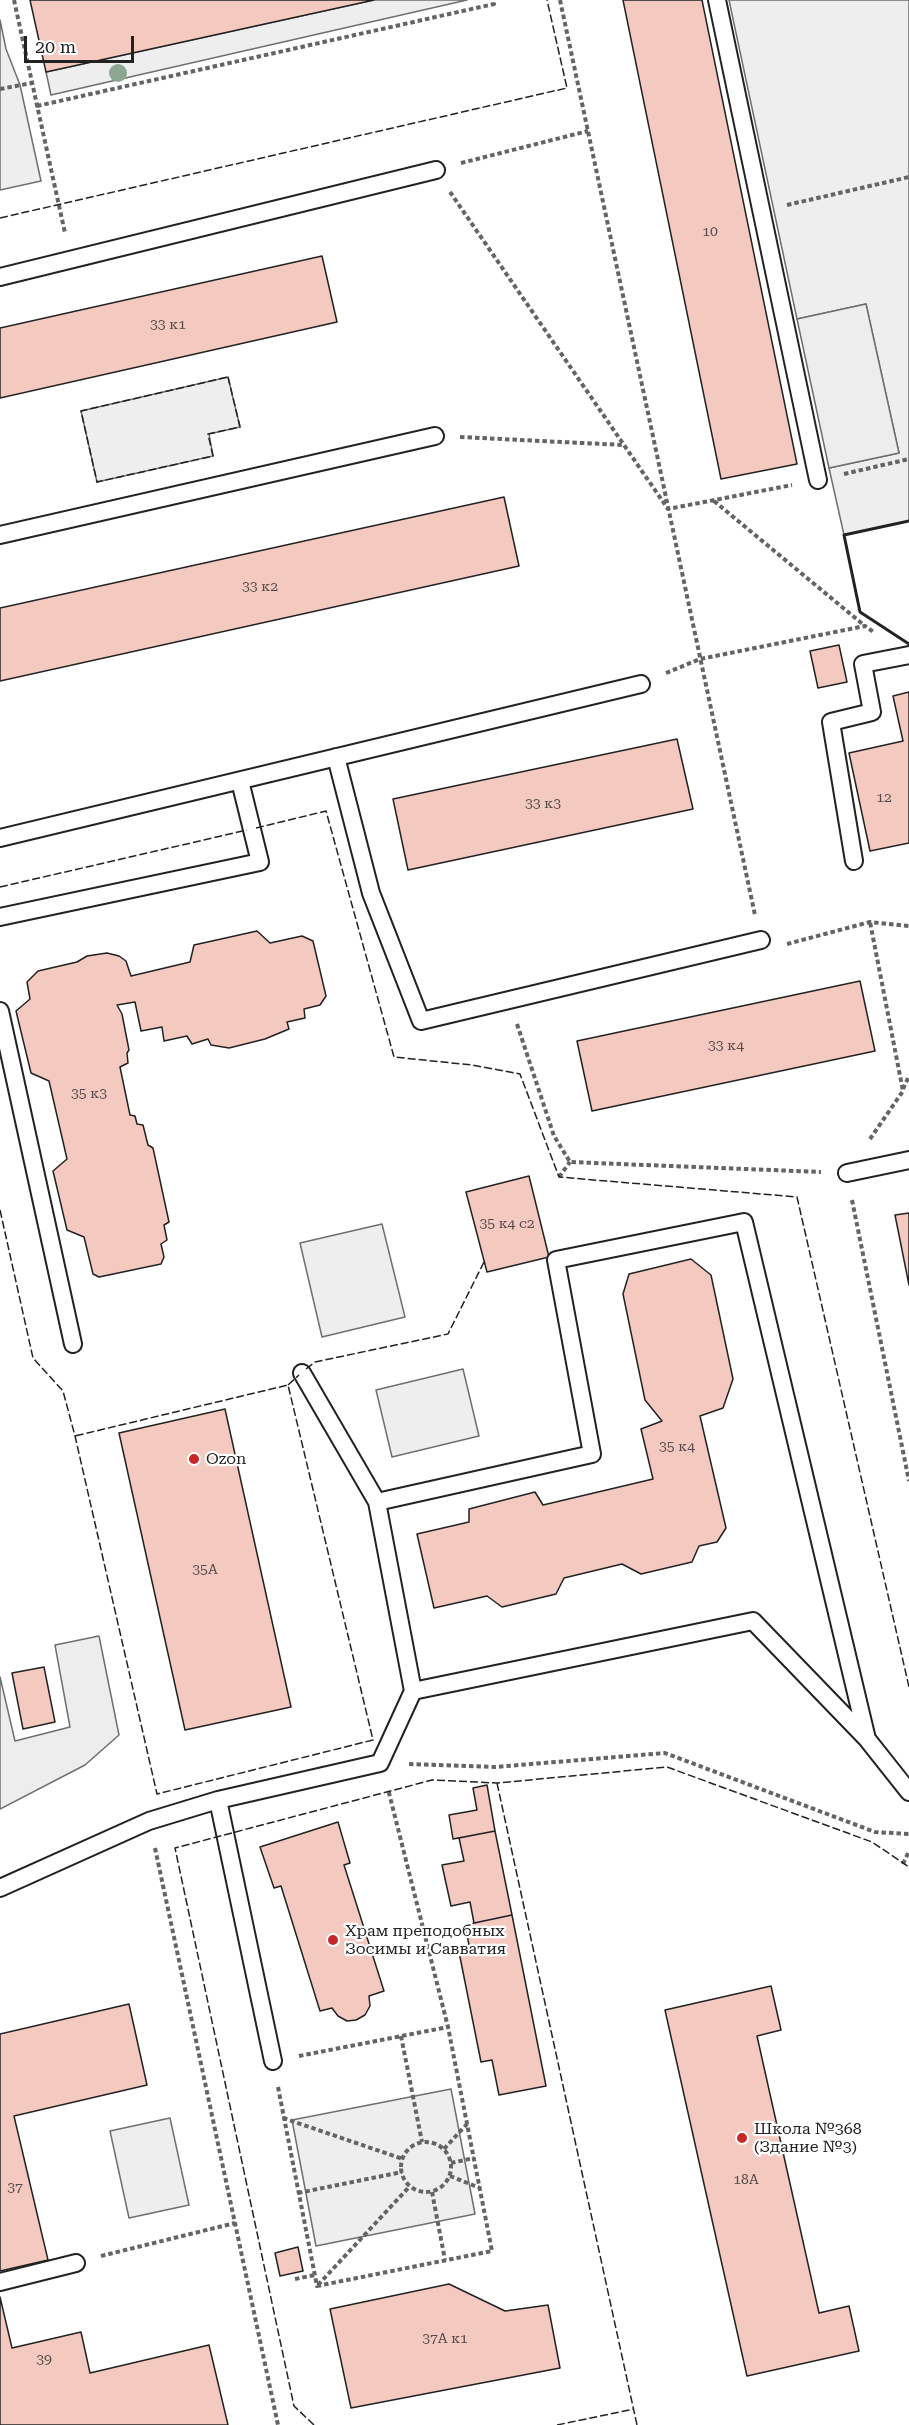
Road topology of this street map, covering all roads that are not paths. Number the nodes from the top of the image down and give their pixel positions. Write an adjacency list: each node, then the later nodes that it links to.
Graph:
1 (717, 0): 5 (lane)
2 (436, 170): 3 (lane)
3 (0, 277)
4 (435, 436): 6 (lane)
5 (818, 480)
6 (0, 535)
7 (907, 655): 12 (lane)
8 (640, 684): 9 (lane)
9 (336, 757): 10 (lane); 14 (lane)
10 (240, 781): 11 (lane); 13 (lane)
11 (0, 838)
12 (854, 861)
13 (0, 917)
14 (761, 940)
15 (0, 1011): 18 (lane)
16 (909, 1160): 17 (lane)
17 (847, 1173)
18 (73, 1344)
19 (302, 1372): 20 (lane)
20 (377, 1502): 21 (lane); 22 (lane)
21 (413, 1691): 22 (lane); 24 (lane)
22 (867, 1739): 23 (lane)
23 (909, 1792)
24 (218, 1800): 25 (lane); 26 (lane)
25 (0, 1888)
26 (273, 2061)
27 (76, 2262): 28 (lane)
28 (0, 2282)

